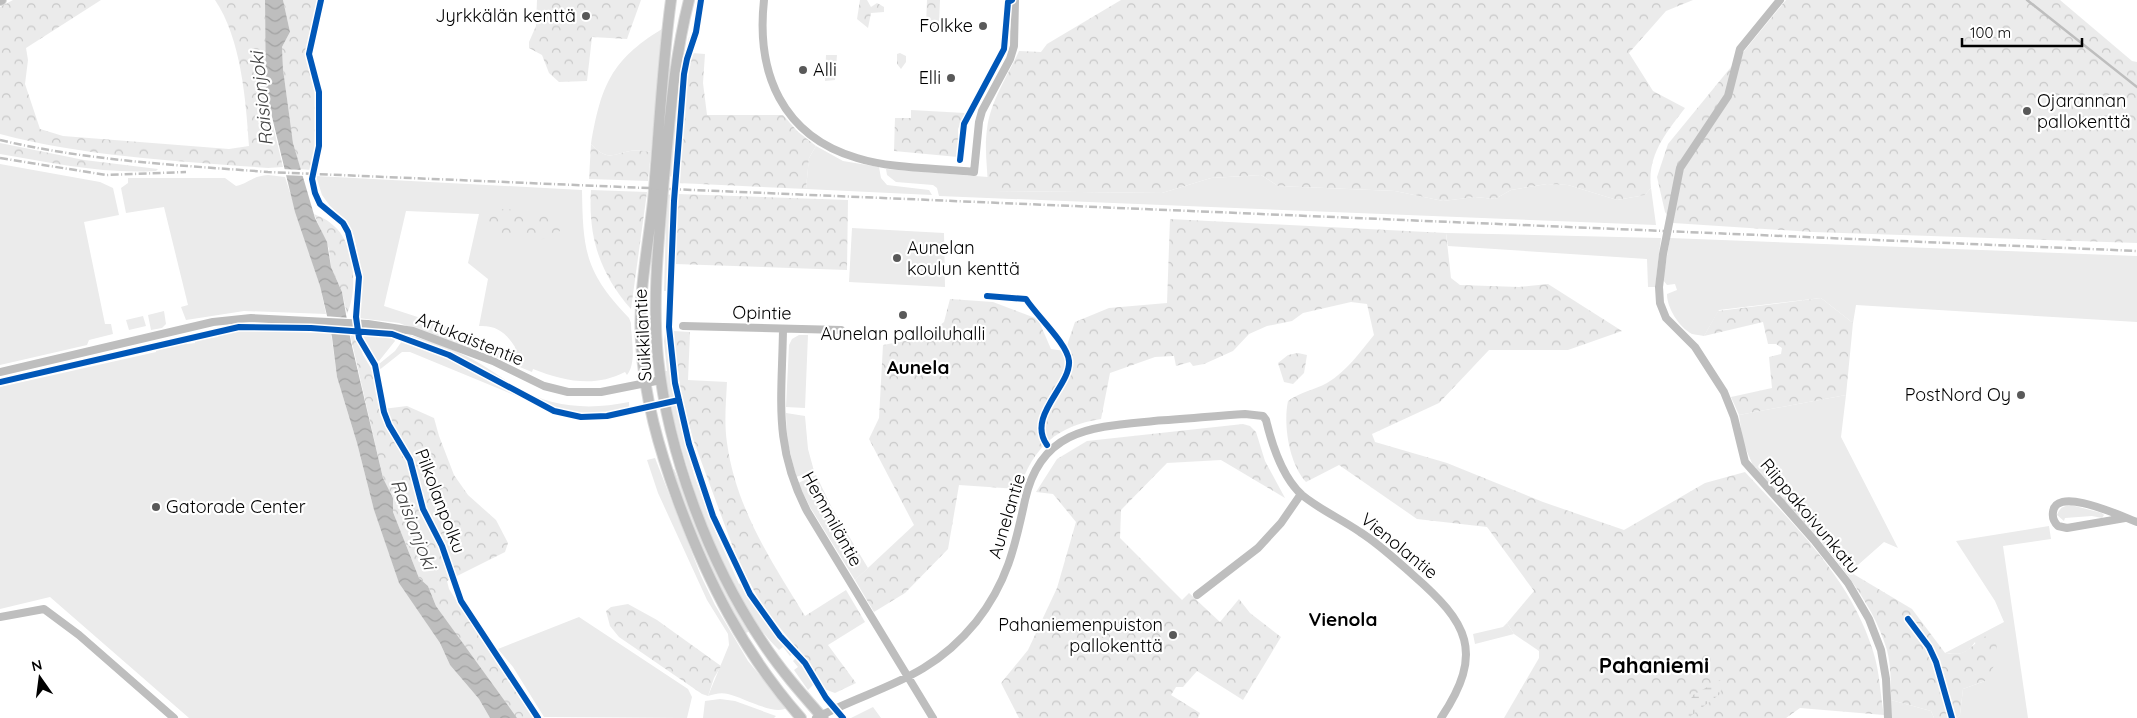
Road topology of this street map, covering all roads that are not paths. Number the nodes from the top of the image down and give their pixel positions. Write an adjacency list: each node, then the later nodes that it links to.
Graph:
1 (670, 0): 11 (main road, Suikkilantie)
2 (689, 0): 10 (main road, Suikkilantie)
3 (764, 0): 4 (street)
4 (1015, 0)
5 (1780, 0): 24 (street, Riippakoivunkatu)
6 (682, 326): 7 (street, Opintie)
7 (783, 329): 8 (street, Opintie); 18 (street, Hemmiläntie)
8 (841, 330)
9 (0, 372): 11 (street, Artukaistentie)
10 (661, 380): 11 (street, Artukaistentie); 19 (main road, Suikkilantie)
11 (645, 383): 21 (main road, Suikkilantie)
12 (1263, 416): 13 (street, Vienolantie); 18 (street, Aunelantie)
13 (1301, 494): 16 (street); 23 (street, Vienolantie)
14 (2125, 518): 14 (street); 15 (street)
15 (2137, 522)
16 (1197, 595)
17 (0, 617): 20 (street)
18 (908, 678): 19 (street, Aunelantie); 22 (street, Hemmiläntie)
19 (820, 717)
20 (174, 718)
21 (801, 718)
22 (933, 718)
23 (1441, 718)
24 (1888, 718)

